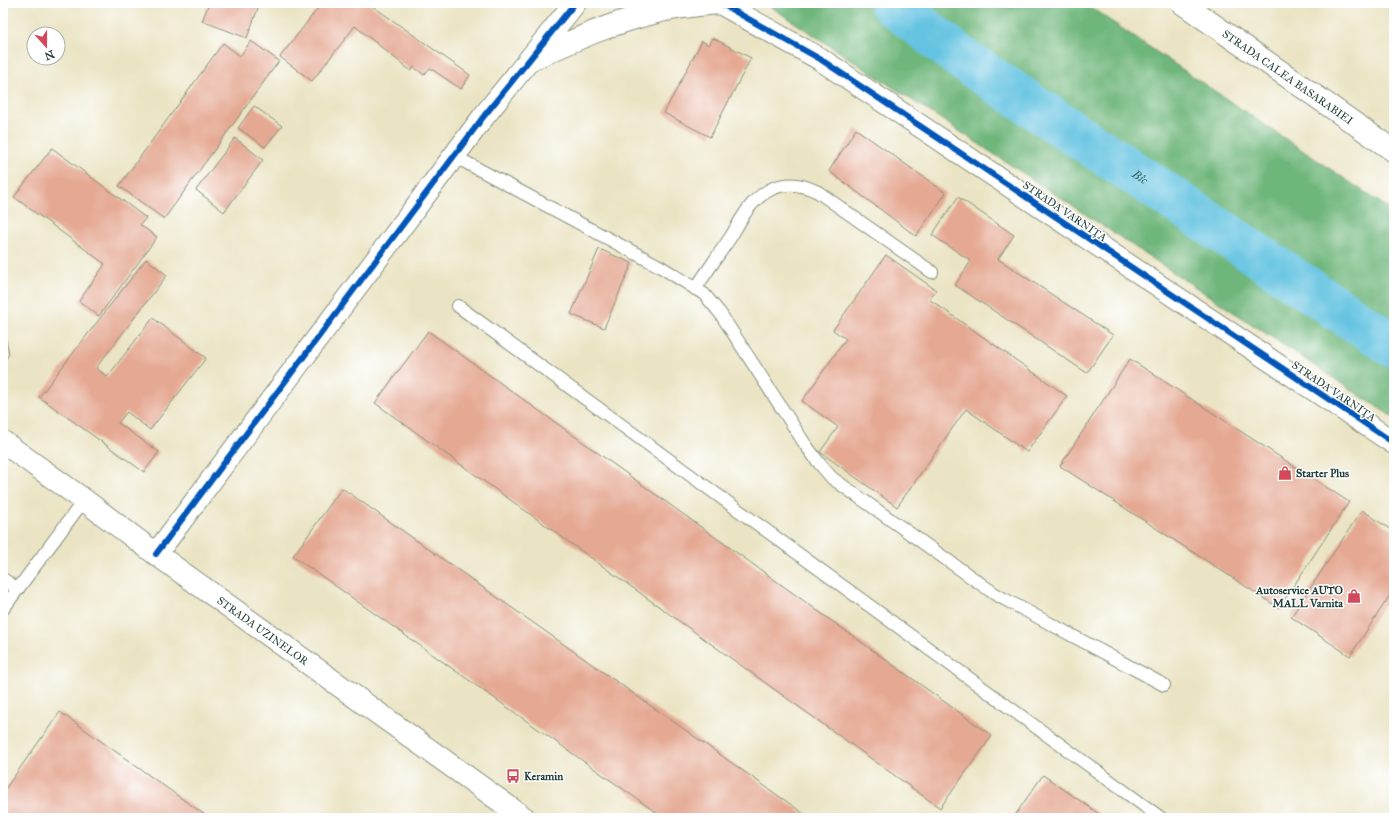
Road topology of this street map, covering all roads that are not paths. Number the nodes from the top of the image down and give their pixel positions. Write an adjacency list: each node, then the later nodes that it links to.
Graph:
1 (720, 3): 4 (street); 11 (street, STRADA VARNIȚA)
2 (1182, 3): 5 (street, STRADA CALEA BASARABIEI)
3 (571, 6): 4 (street)
4 (528, 61): 6 (street)
5 (1394, 151)
6 (454, 156): 8 (lane); 13 (street)
7 (932, 272): 8 (lane)
8 (695, 289): 17 (lane)
9 (458, 306): 19 (lane)
10 (3, 442): 12 (street, STRADA UZINELOR)
11 (1394, 443)
12 (84, 500): 13 (street, STRADA UZINELOR); 15 (lane)
13 (156, 554): 18 (street, STRADA UZINELOR)
14 (3, 579): 15 (lane)
15 (18, 589): 16 (lane)
16 (3, 609)
17 (1164, 685)
18 (524, 818)
19 (1160, 818)

